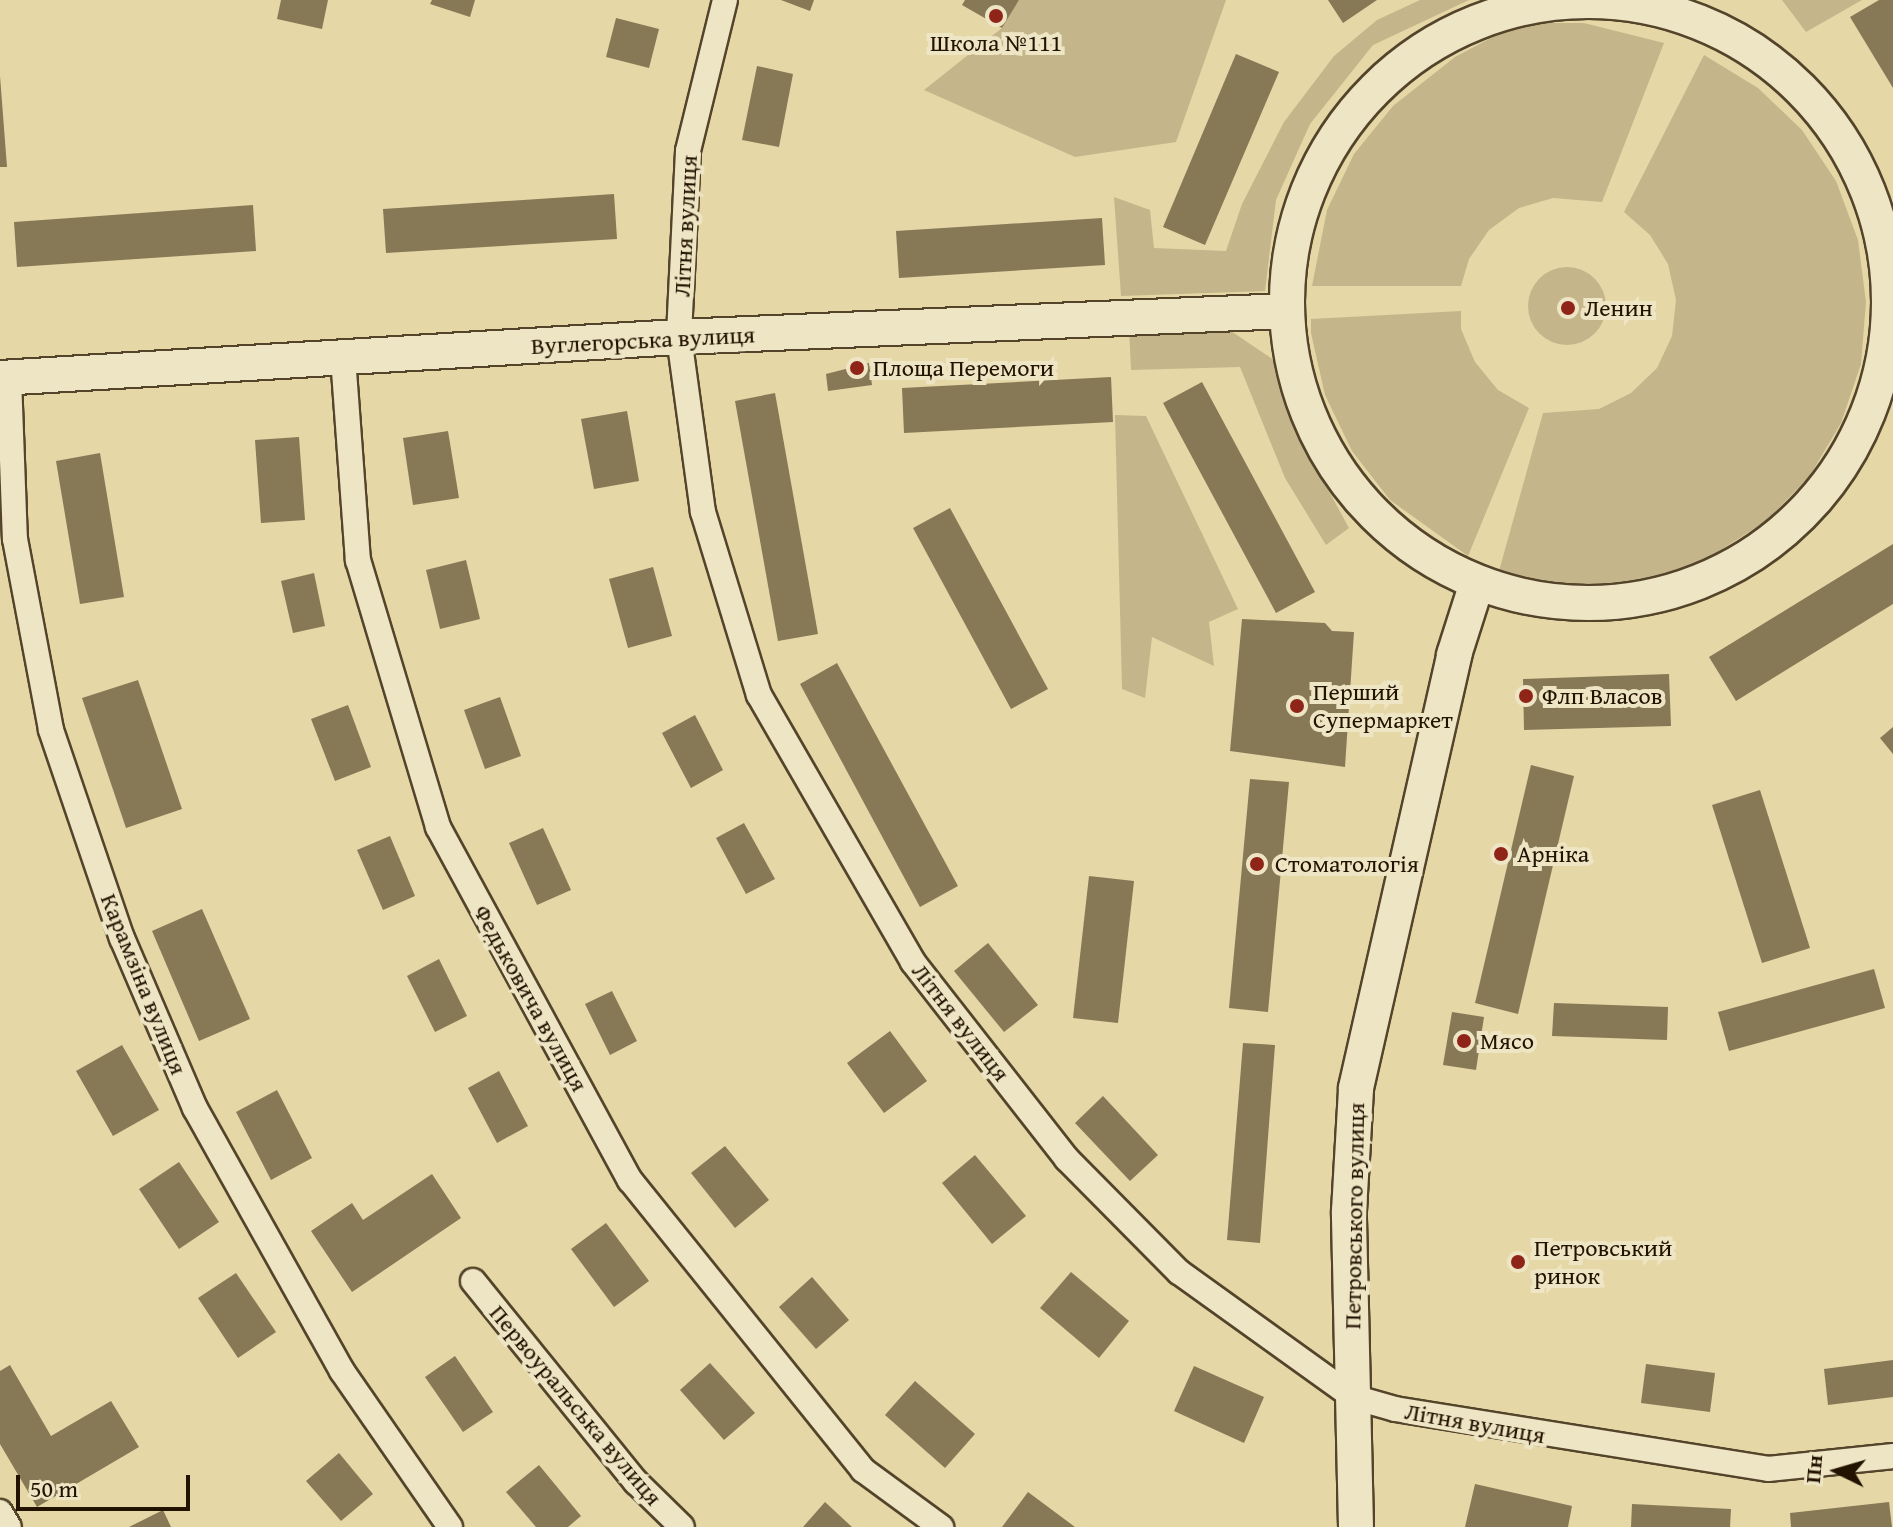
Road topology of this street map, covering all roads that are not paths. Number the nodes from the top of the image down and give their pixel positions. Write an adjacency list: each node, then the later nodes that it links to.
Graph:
1 (725, 0): 5 (street, Літня вулиця)
2 (1699, 10): 3 (main road); 4 (main road)
3 (1891, 294): 8 (main road)
4 (1286, 311): 5 (main road, Вуглегорська вулиця); 8 (main road)
5 (679, 337): 6 (main road, Вуглегорська вулиця); 10 (street, Літня вулиця)
6 (343, 357): 7 (main road, Вуглегорська вулиця); 16 (street, Федьковича вулиця)
7 (4, 378): 14 (street, Карамзіна вулиця)
8 (1477, 583): 10 (main road, Петровського вулиця)
9 (473, 1281): 15 (street, Первоуральська вулиця)
10 (1353, 1397): 11 (street, Літня вулиця); 17 (main road, Петровського вулиця)
11 (1893, 1456)
12 (0, 1512): 13 (street)
13 (9, 1527)
14 (450, 1527)
15 (682, 1527)
16 (941, 1527)
17 (1356, 1527)

